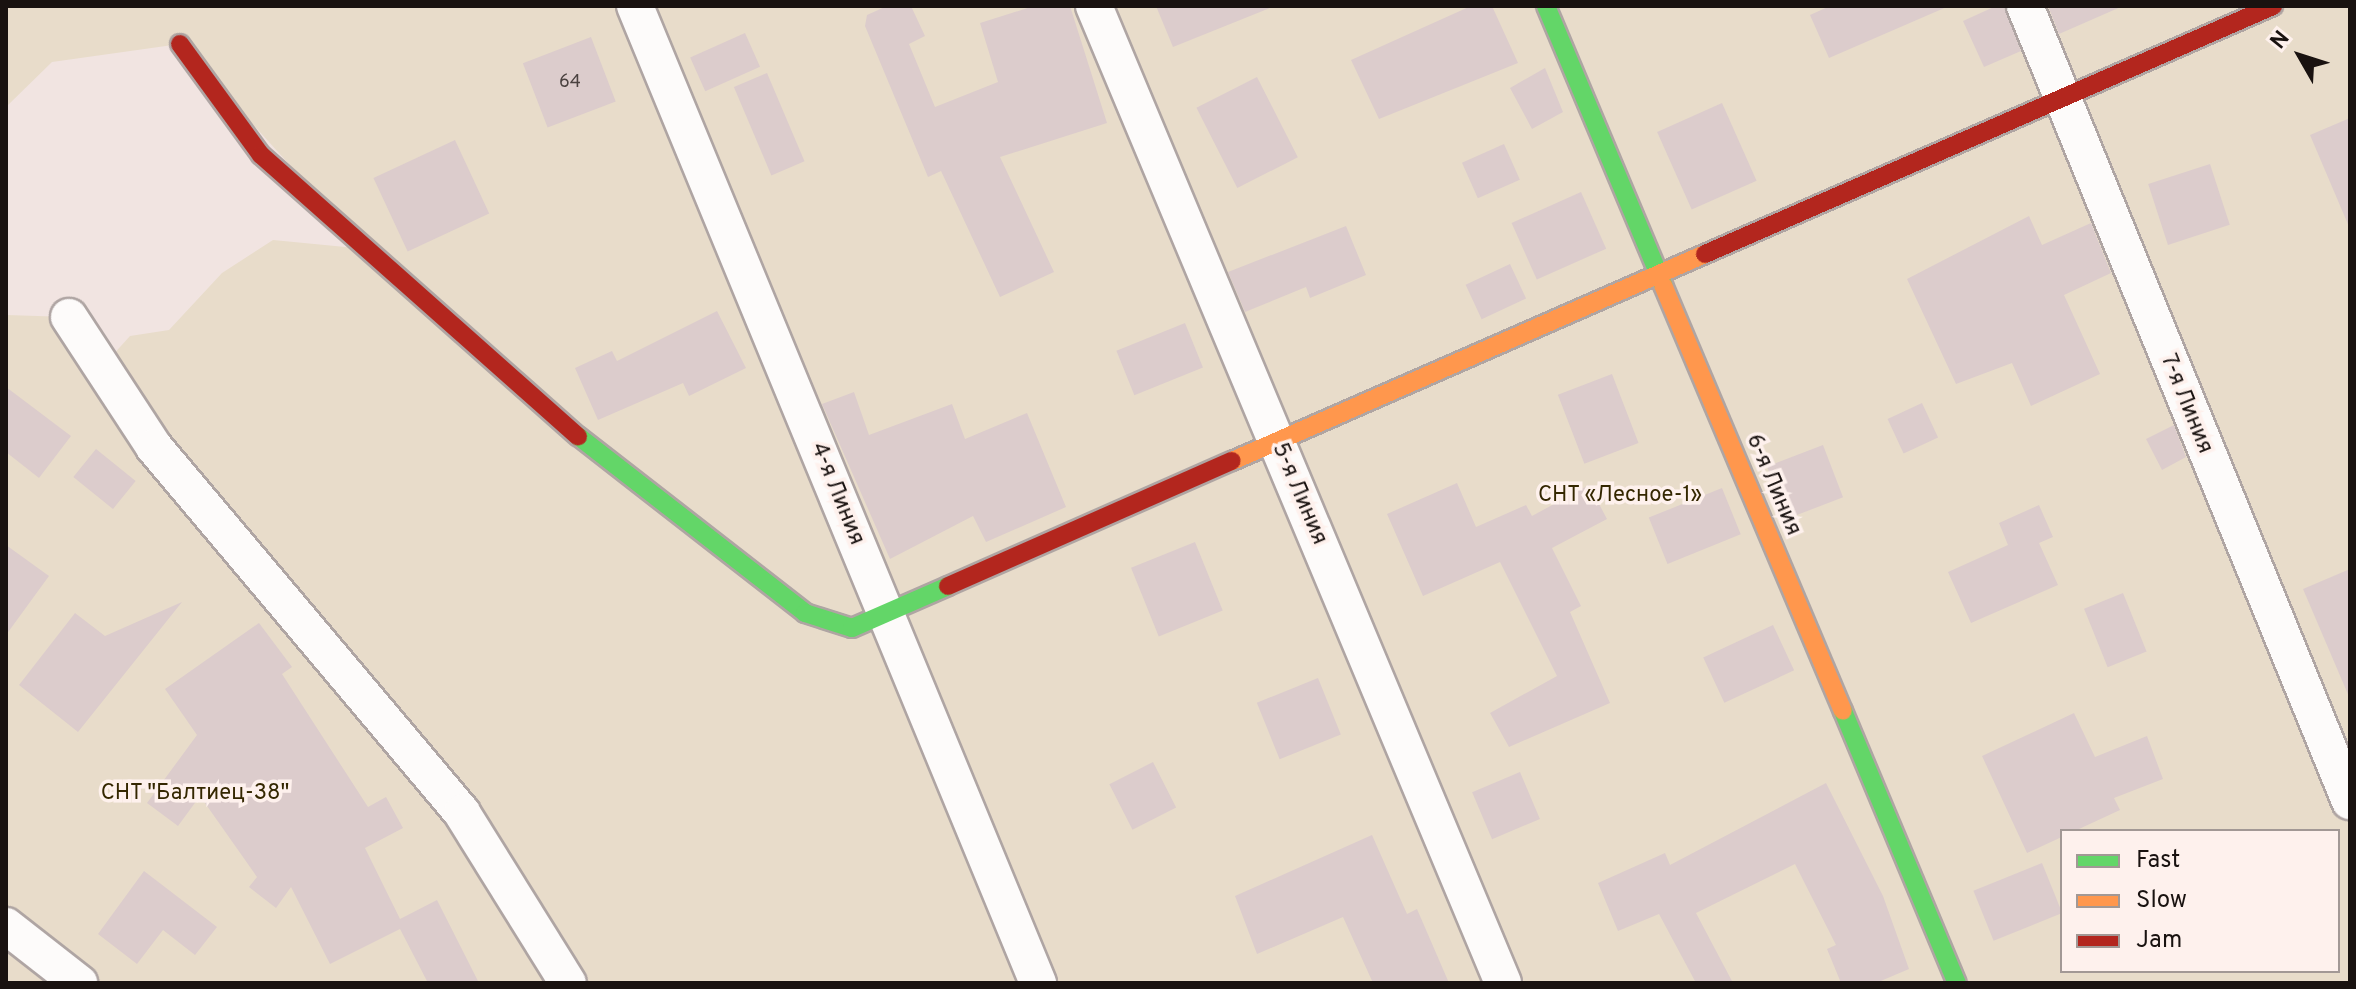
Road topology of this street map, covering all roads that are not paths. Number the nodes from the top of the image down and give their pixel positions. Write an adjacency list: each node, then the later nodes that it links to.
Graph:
1 (635, 6): 11 (street, 4-я Линия)
2 (1094, 6): 10 (street, 5-я Линия)
3 (1546, 6): 8 (street, 6-я Линия)
4 (2025, 6): 7 (street, 7-я Линия)
5 (2273, 6): 7 (street)
6 (180, 44): 11 (street)
7 (2060, 97): 8 (street); 12 (street, 7-я Линия)
8 (1656, 270): 10 (street); 18 (street, 6-я Линия)
9 (69, 317): 15 (street)
10 (1278, 444): 11 (street); 17 (street, 5-я Линия)
11 (886, 613): 16 (street, 4-я Линия)
12 (2350, 801)
13 (6, 926): 14 (street)
14 (79, 983)
15 (568, 983)
16 (1038, 983)
17 (1503, 983)
18 (1957, 983)

